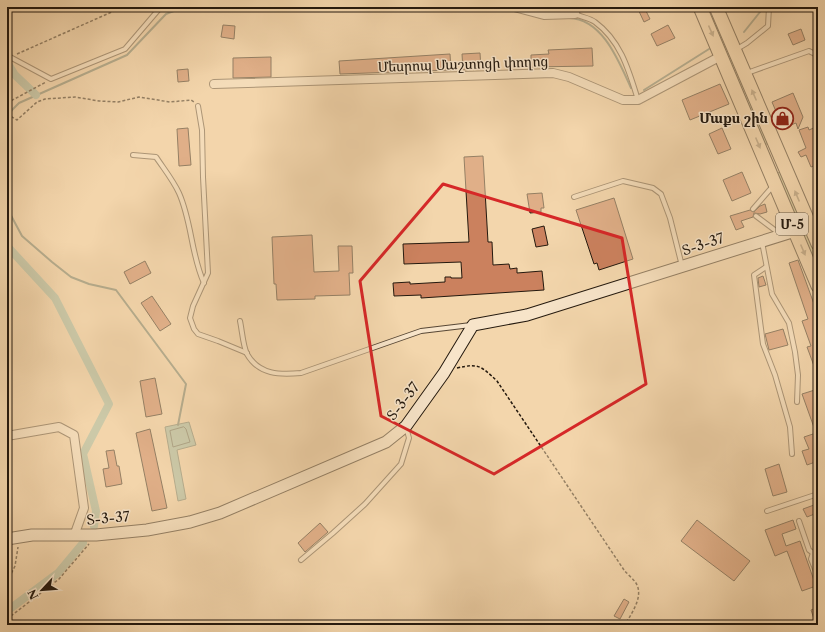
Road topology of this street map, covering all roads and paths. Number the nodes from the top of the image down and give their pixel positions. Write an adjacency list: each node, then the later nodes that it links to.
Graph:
1 (123, 7): 10 (path)
2 (162, 7): 14 (lane)
3 (514, 7): 8 (street)
4 (581, 7): 8 (lane)
5 (700, 7): 11 (highway, Մ-5, one-way to 11)
6 (716, 7): 9 (highway, Մ-5)
7 (769, 7): 9 (lane)
8 (575, 14): 16 (lane)
9 (735, 50): 13 (highway, Մ-5)
10 (8, 55): 14 (lane)
11 (721, 56): 16 (street); 22 (highway, Մ-5, one-way to 22)
12 (818, 62): 13 (lane)
13 (745, 74): 21 (highway, Մ-5, one-way to 13)
14 (51, 79): 17 (path)
15 (214, 84): 16 (street, Մեսրոպ Մաշտոցի փողոց)
16 (638, 100)
17 (7, 103)
18 (198, 106): 19 (path); 33 (lane)
19 (7, 114)
20 (133, 155): 33 (lane)
21 (780, 157): 22 (highway); 30 (highway, Մ-5, one-way to 21)
22 (766, 162): 23 (highway, Մ-5)
23 (775, 184): 25 (lane); 27 (highway, Մ-5)
24 (574, 196): 31 (lane)
25 (753, 209)
26 (756, 216): 28 (lane)
27 (795, 231): 28 (main road, Տ-3-37 / Տ-3-37); 34 (highway, Մ-5, one-way to 34)
28 (782, 235): 29 (main road, Տ-3-37 / Տ-3-37)
29 (762, 241): 31 (main road, Տ-3-37 / Տ-3-37); 32 (lane)
30 (818, 244)
31 (682, 266): 36 (main road, Տ-3-37 / Տ-3-37)
32 (766, 267): 39 (lane); 42 (lane)
33 (204, 283): 37 (lane)
34 (818, 286)
35 (240, 320): 37 (lane)
36 (473, 325): 37 (lane); 38 (main road, Տ-3-37 / Տ-3-37)
37 (247, 353)
38 (444, 373): 40 (main road, Տ-3-37 / Տ-3-37); 56 (path)
39 (797, 402)
40 (406, 426): 46 (main road, Տ-3-37 / Տ-3-37); 52 (lane)
41 (7, 436): 47 (street)
42 (792, 454)
43 (818, 495): 44 (lane)
44 (767, 511)
45 (799, 521): 51 (lane)
46 (96, 535): 47 (main road, Տ-3-37 / Տ-3-37); 55 (path)
47 (74, 536): 48 (main road, Տ-3-37 / Տ-3-37)
48 (19, 537): 49 (main road, Տ-3-37 / Տ-3-37); 54 (path)
49 (7, 539)
50 (818, 550): 51 (lane)
51 (813, 553): 53 (lane)
52 (301, 560)
53 (818, 576)
54 (7, 582)
55 (7, 619)
56 (625, 625)

